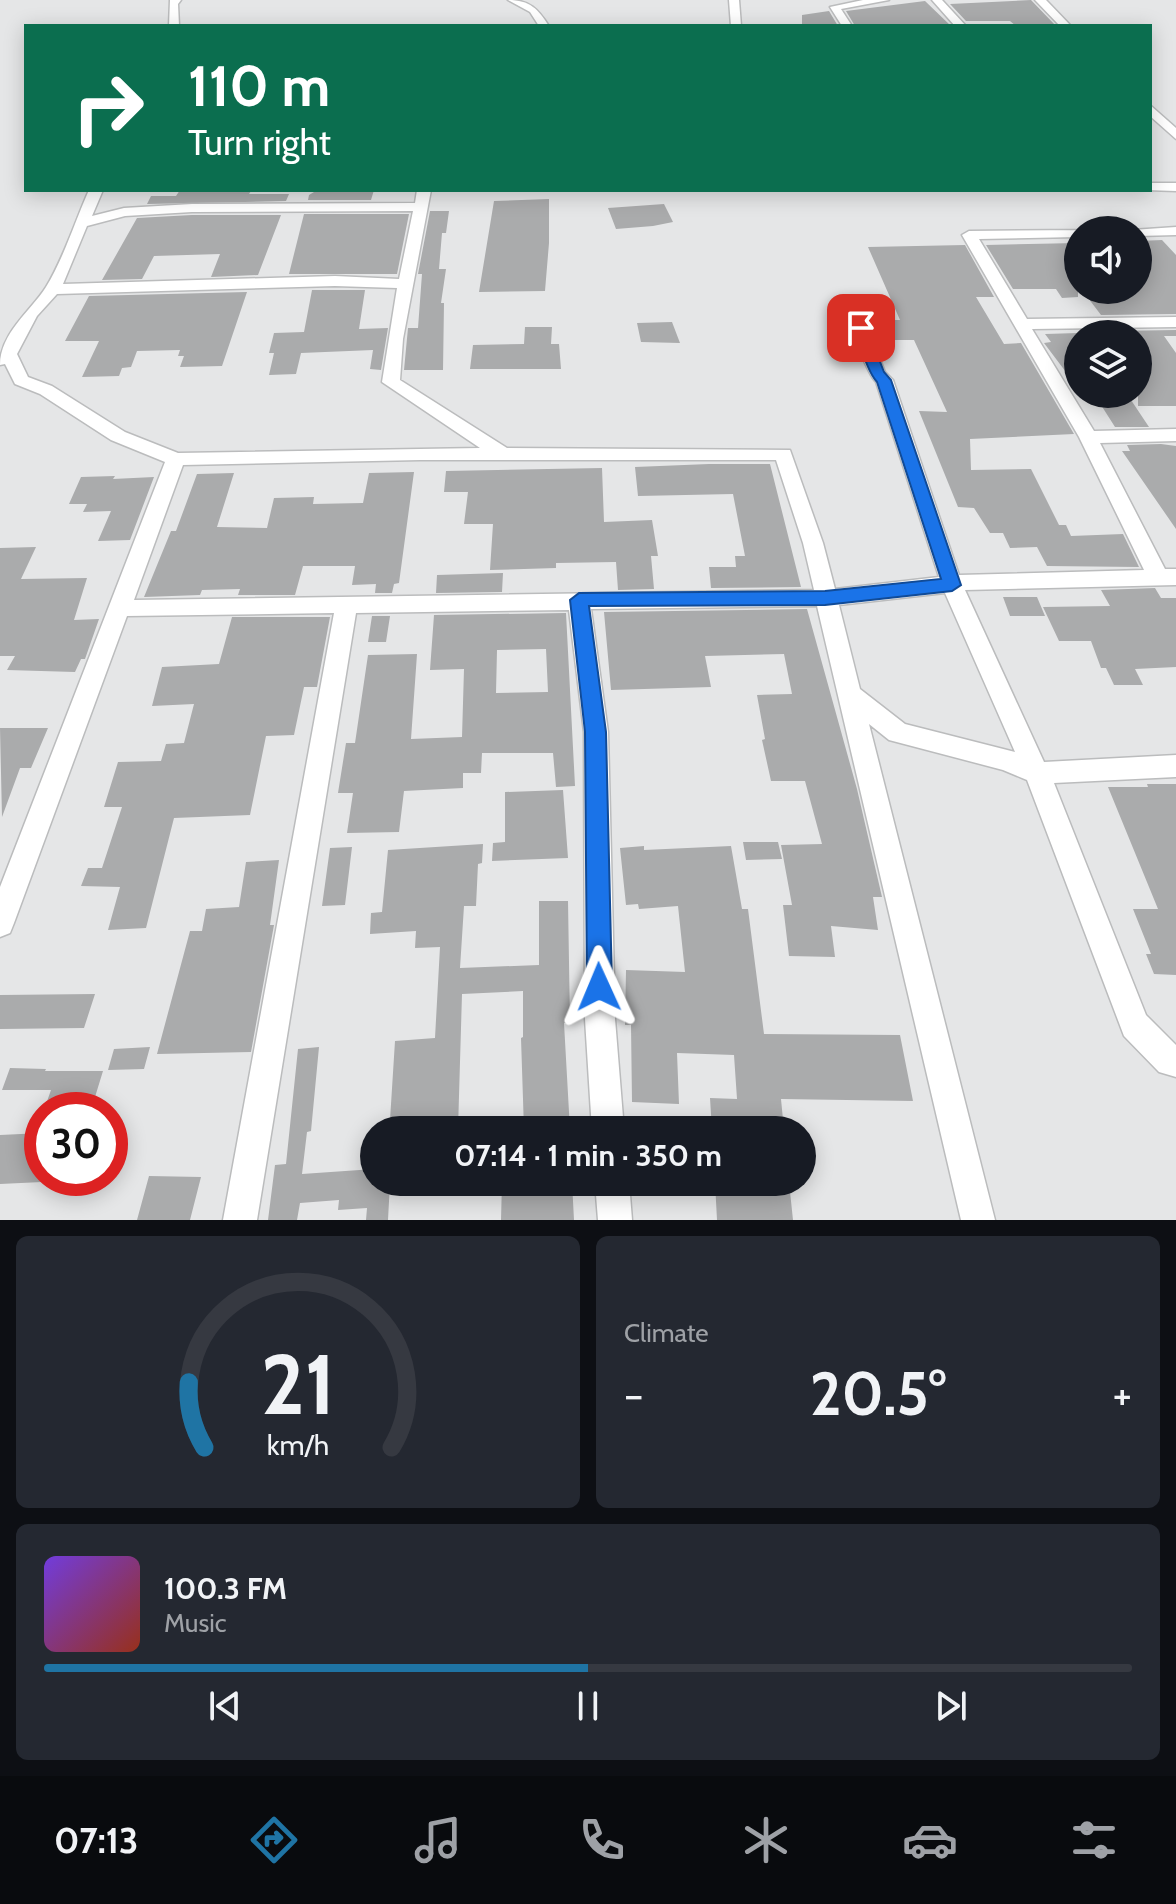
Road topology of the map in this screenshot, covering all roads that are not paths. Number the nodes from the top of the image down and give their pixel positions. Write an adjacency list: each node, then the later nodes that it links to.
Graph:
1 (176, 0): 7 (street)
2 (513, 0): 8 (street)
3 (734, 0): 9 (street)
4 (884, 0): 10 (street)
5 (937, 0): 11 (street)
6 (1040, 0): 12 (street)
7 (174, 24)
8 (543, 24)
9 (736, 24)
10 (846, 24)
11 (959, 24)
12 (1064, 24)
13 (1152, 111): 14 (street)
14 (1176, 135)
15 (1152, 187): 16 (street)
16 (1176, 187)
17 (95, 192): 19 (street)
18 (423, 199): 19 (street); 23 (street)
19 (83, 223): 24 (street)
20 (1176, 231): 21 (street)
21 (1152, 232)
22 (1064, 233): 27 (street)
23 (407, 284): 24 (street); 33 (street)
24 (53, 289): 29 (street)
25 (849, 302): 36 (street)
26 (1176, 322): 27 (street)
27 (1021, 324): 32 (street)
28 (0, 327): 29 (street)
29 (20, 331): 30 (street)
30 (4, 357): 34 (street)
31 (1176, 435): 32 (street)
32 (1088, 437): 35 (street)
33 (504, 454): 34 (street); 37 (street)
34 (176, 459): 40 (street)
35 (1168, 578): 36 (street)
36 (952, 585): 37 (street); 43 (street)
37 (825, 598): 38 (street); 41 (street)
38 (579, 600): 39 (street); 46 (street)
39 (347, 604): 40 (street); 48 (street)
40 (121, 608): 44 (street)
41 (848, 693): 43 (street); 50 (street)
42 (1176, 766): 43 (street)
43 (1037, 773): 45 (street)
44 (0, 923)
45 (1176, 1061)
46 (607, 1116)
47 (613, 1196): 49 (street)
48 (240, 1220)
49 (615, 1220)
50 (978, 1220)

